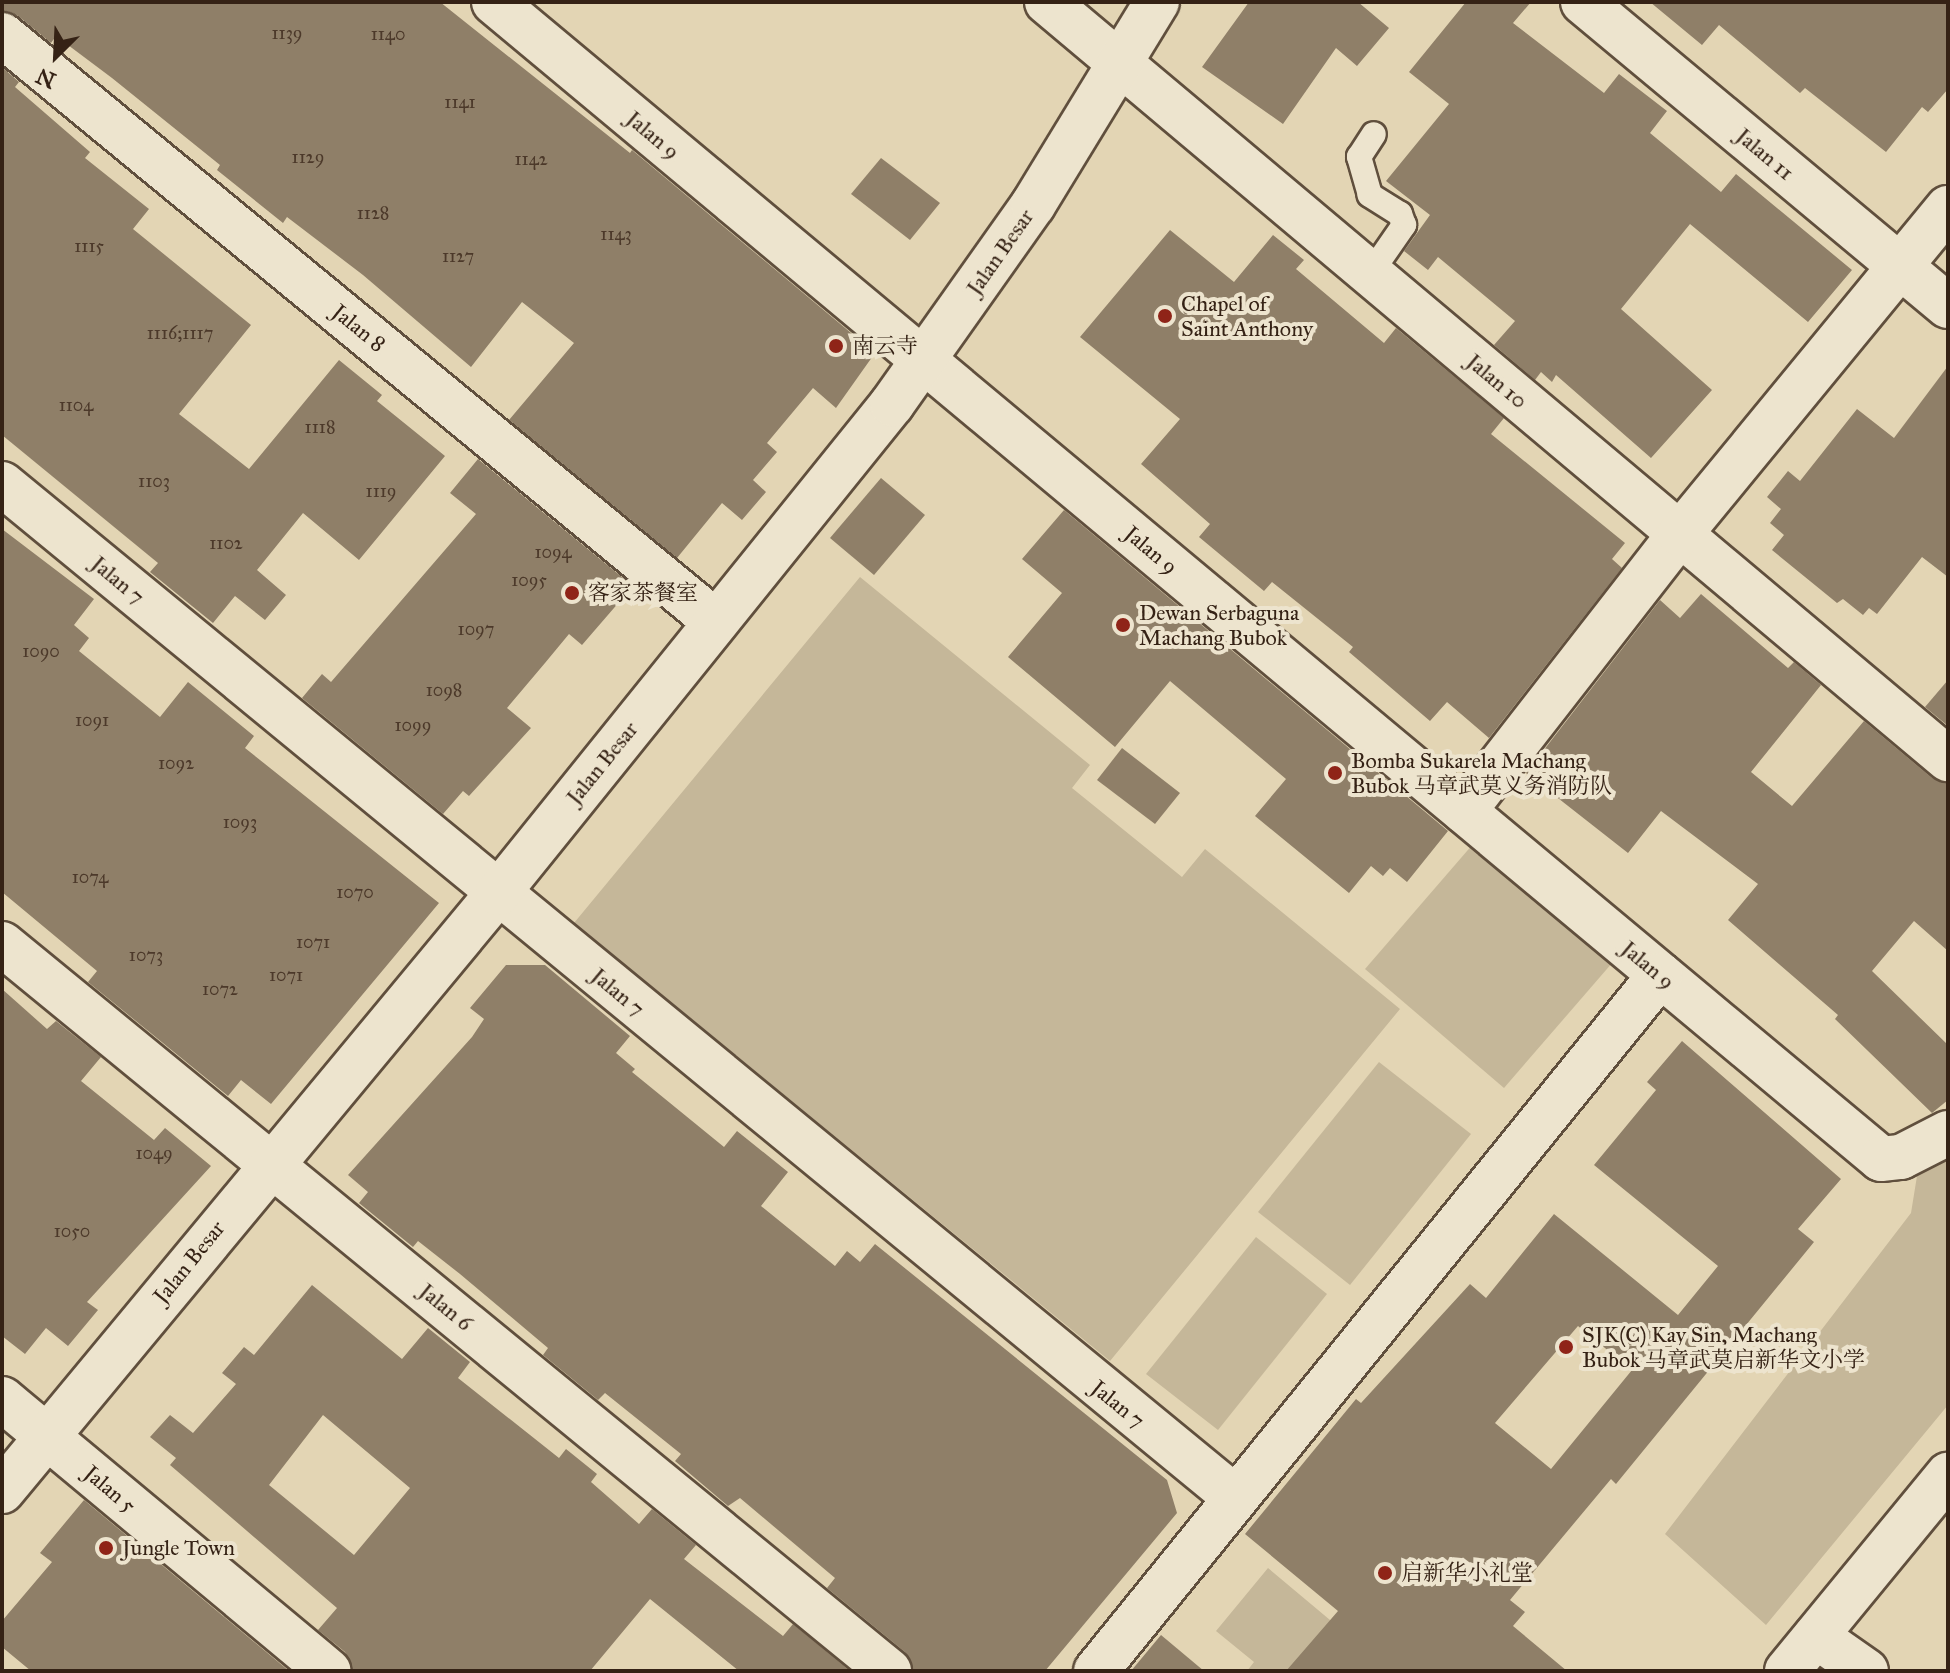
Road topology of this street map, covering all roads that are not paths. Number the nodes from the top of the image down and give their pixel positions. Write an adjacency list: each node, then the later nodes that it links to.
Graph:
1 (494, 2): 12 (street, Jalan 9)
2 (1047, 2): 6 (street, Jalan 10)
3 (1157, 2): 6 (street, Jalan Besar)
4 (1583, 2): 9 (street, Jalan 11)
5 (2, 35): 15 (street, Jalan 8)
6 (1120, 64): 10 (street, Jalan 10); 12 (street, Jalan Besar)
7 (1374, 134): 10 (lane)
8 (1948, 208): 9 (street)
9 (1899, 265): 11 (street, Jalan 11); 14 (street)
10 (1370, 274): 14 (street, Jalan 10)
11 (1948, 306)
12 (924, 361): 15 (street, Jalan Besar); 17 (street, Jalan 9)
13 (2, 484): 18 (street, Jalan 7)
14 (1680, 534): 16 (street, Jalan 10); 17 (street)
15 (716, 622): 18 (street, Jalan Besar)
16 (1948, 759)
17 (1464, 811): 20 (street, Jalan 9)
18 (498, 893): 22 (street, Jalan Besar); 27 (street, Jalan 7)
19 (2, 944): 22 (street, Jalan 6)
20 (1660, 975): 21 (street, Jalan 9); 27 (street)
21 (1948, 1133)
22 (270, 1163): 24 (street, Jalan Besar); 30 (street, Jalan 6)
23 (2, 1399): 24 (street, Jalan 5)
24 (48, 1437): 26 (street, Jalan Besar); 29 (street, Jalan 5)
25 (1948, 1475): 28 (street)
26 (2, 1491)
27 (1236, 1498): 31 (street)
28 (1816, 1636): 32 (street); 33 (street)
29 (328, 1671)
30 (889, 1671)
31 (1096, 1671)
32 (1787, 1671)
33 (1866, 1671)

